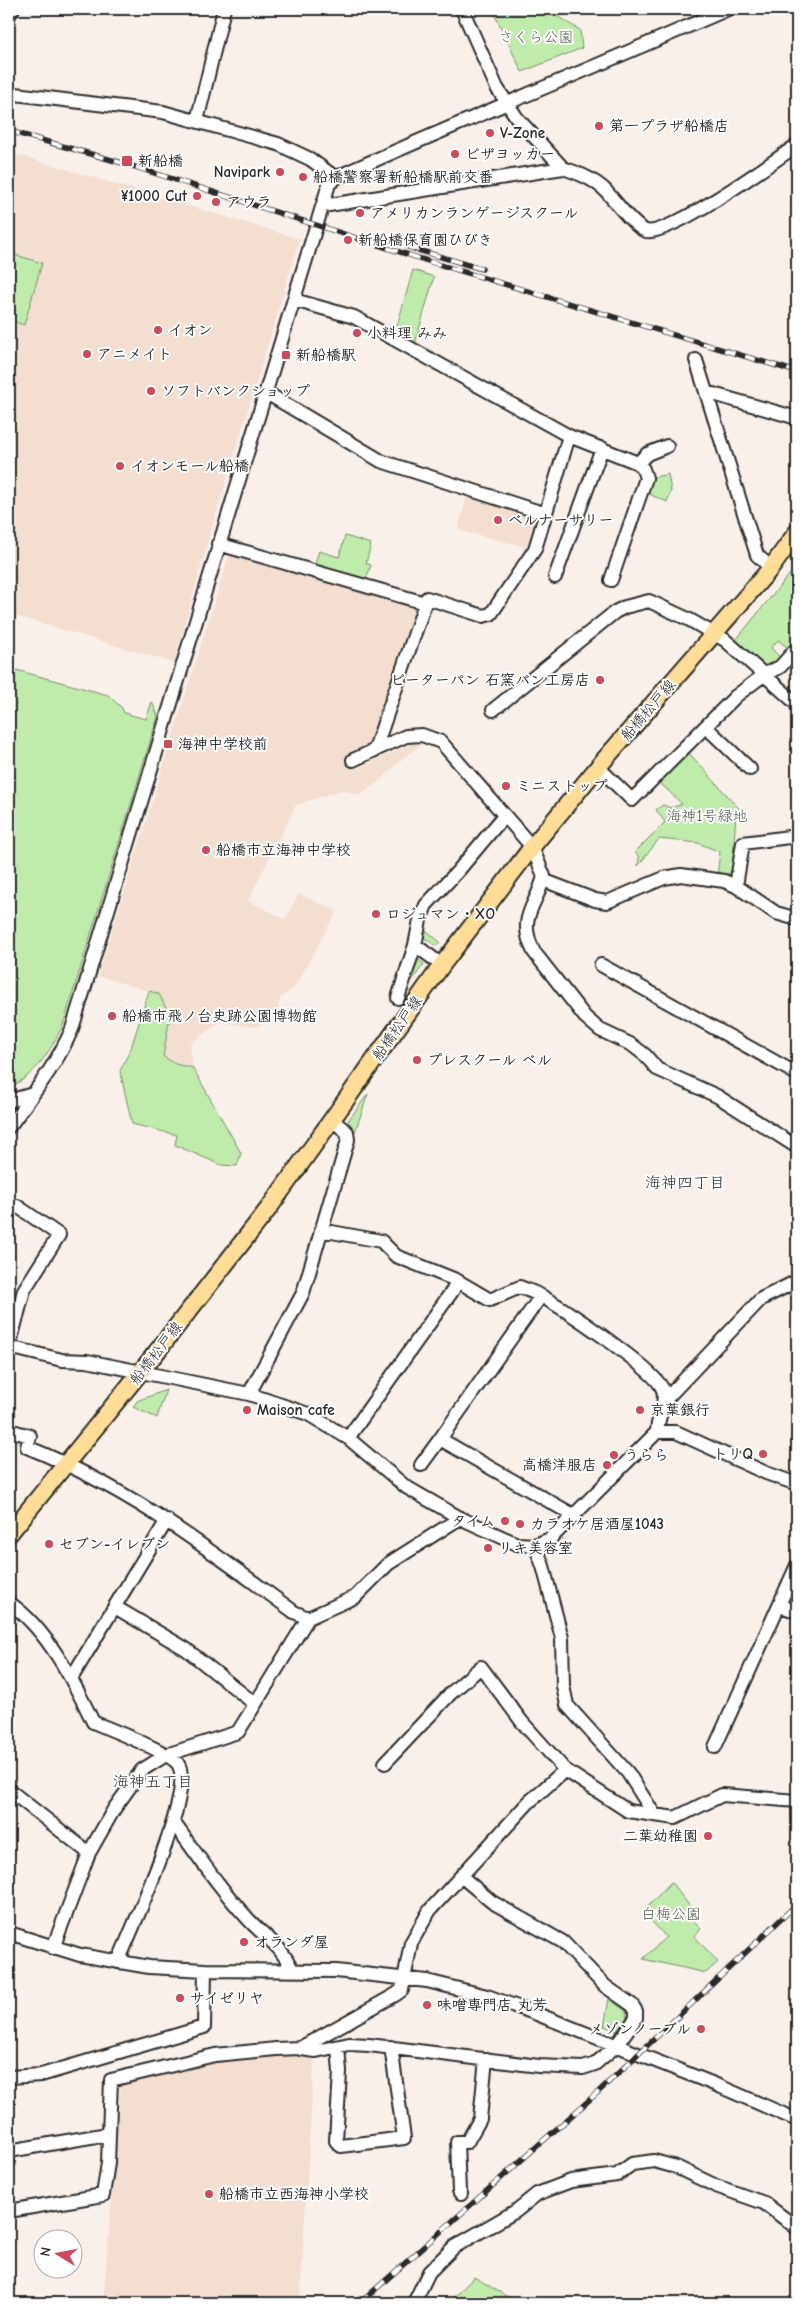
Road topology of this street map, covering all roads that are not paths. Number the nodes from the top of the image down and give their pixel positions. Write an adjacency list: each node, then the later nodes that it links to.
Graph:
1 (13, 9): 5 (street)
2 (224, 9): 8 (street)
3 (462, 9): 7 (street)
4 (728, 9): 7 (street)
5 (9, 15)
6 (11, 93): 8 (street)
7 (506, 102): 10 (street); 11 (street)
8 (197, 121): 11 (street)
9 (797, 145): 10 (street)
10 (563, 168): 12 (street)
11 (336, 178): 12 (street)
12 (323, 206): 13 (street)
13 (294, 300): 15 (street); 18 (street)
14 (696, 360): 16 (street)
15 (265, 392): 22 (street); 24 (street)
16 (706, 392): 17 (street); 25 (street)
17 (797, 418)
18 (569, 436): 20 (street); 22 (street)
19 (667, 446): 21 (street)
20 (602, 448): 21 (street); 26 (street)
21 (638, 463): 27 (street)
22 (546, 514): 28 (street)
23 (797, 532): 25 (main road, 船橋松戸線)
24 (218, 544): 28 (street); 50 (street)
25 (771, 568): 29 (main road, 船橋松戸線)
26 (556, 577)
27 (611, 580)
28 (425, 603): 35 (street)
29 (715, 634): 31 (street); 33 (street); 37 (main road, 船橋松戸線)
30 (797, 648): 31 (street)
31 (765, 674): 32 (street); 34 (street)
32 (797, 704)
33 (493, 710)
34 (706, 727): 37 (street); 38 (street)
35 (375, 749): 36 (street); 39 (street)
36 (353, 760)
37 (598, 767): 41 (main road, 船橋松戸線)
38 (750, 769)
39 (504, 816): 41 (street); 45 (street)
40 (797, 836): 43 (street)
41 (532, 847): 42 (street); 46 (main road, 船橋松戸線)
42 (543, 880): 43 (street); 54 (street)
43 (736, 886): 44 (street)
44 (797, 919)
45 (415, 945): 46 (street); 48 (street)
46 (442, 965): 52 (main road, 船橋松戸線)
47 (601, 965): 49 (street)
48 (398, 998)
49 (797, 1074)
50 (33, 1094): 51 (street); 53 (street)
51 (9, 1101)
52 (332, 1120): 56 (street); 61 (main road, 船橋松戸線)
53 (9, 1127)
54 (797, 1148)
55 (17, 1206): 60 (street)
56 (321, 1230): 57 (street); 62 (street)
57 (456, 1280): 59 (street); 66 (street)
58 (797, 1281): 63 (street)
59 (541, 1296): 63 (street); 67 (street)
60 (9, 1347): 61 (street)
61 (142, 1371): 62 (street); 68 (main road, 船橋松戸線)
62 (249, 1394): 66 (street)
63 (664, 1401): 65 (street)
64 (9, 1430): 68 (street)
65 (657, 1432): 70 (street); 71 (street)
66 (348, 1438): 72 (street)
67 (440, 1439): 69 (street); 71 (street)
68 (65, 1462): 73 (street); 74 (main road, 船橋松戸線)
69 (421, 1465)
70 (797, 1484)
71 (575, 1516): 75 (street)
72 (460, 1518): 75 (street); 81 (street)
73 (167, 1520): 79 (street); 81 (street)
74 (9, 1534)
75 (535, 1545): 90 (street)
76 (797, 1565): 78 (street)
77 (9, 1603): 82 (street)
78 (780, 1605): 80 (street); 84 (street)
79 (114, 1607): 82 (street); 83 (street)
80 (797, 1612)
81 (308, 1618): 83 (street)
82 (72, 1678): 85 (street)
83 (255, 1704): 85 (street)
84 (715, 1747)
85 (166, 1755): 91 (street); 92 (street)
86 (385, 1763): 87 (street)
87 (565, 1770): 90 (street); 93 (street)
88 (9, 1790): 92 (street)
89 (797, 1801): 90 (street)
90 (654, 1814)
91 (174, 1823): 96 (street); 98 (street)
92 (89, 1852): 95 (street)
93 (462, 1877): 99 (street); 100 (street)
94 (9, 1933): 95 (street)
95 (53, 1948): 96 (street)
96 (118, 1962): 97 (street)
97 (205, 1970): 98 (street); 105 (street)
98 (292, 1970): 99 (street)
99 (404, 1978): 100 (street); 103 (street)
100 (616, 2046): 104 (street); 106 (street)
101 (338, 2047): 102 (street); 102 (street); 103 (street)
102 (391, 2047): 104 (street)
103 (300, 2048): 107 (street)
104 (486, 2059): 109 (street)
105 (9, 2077)
106 (797, 2120)
107 (108, 2134): 108 (street); 110 (street)
108 (9, 2151)
109 (461, 2194)
110 (9, 2211)
111 (797, 2228): 112 (street)
112 (414, 2303)

